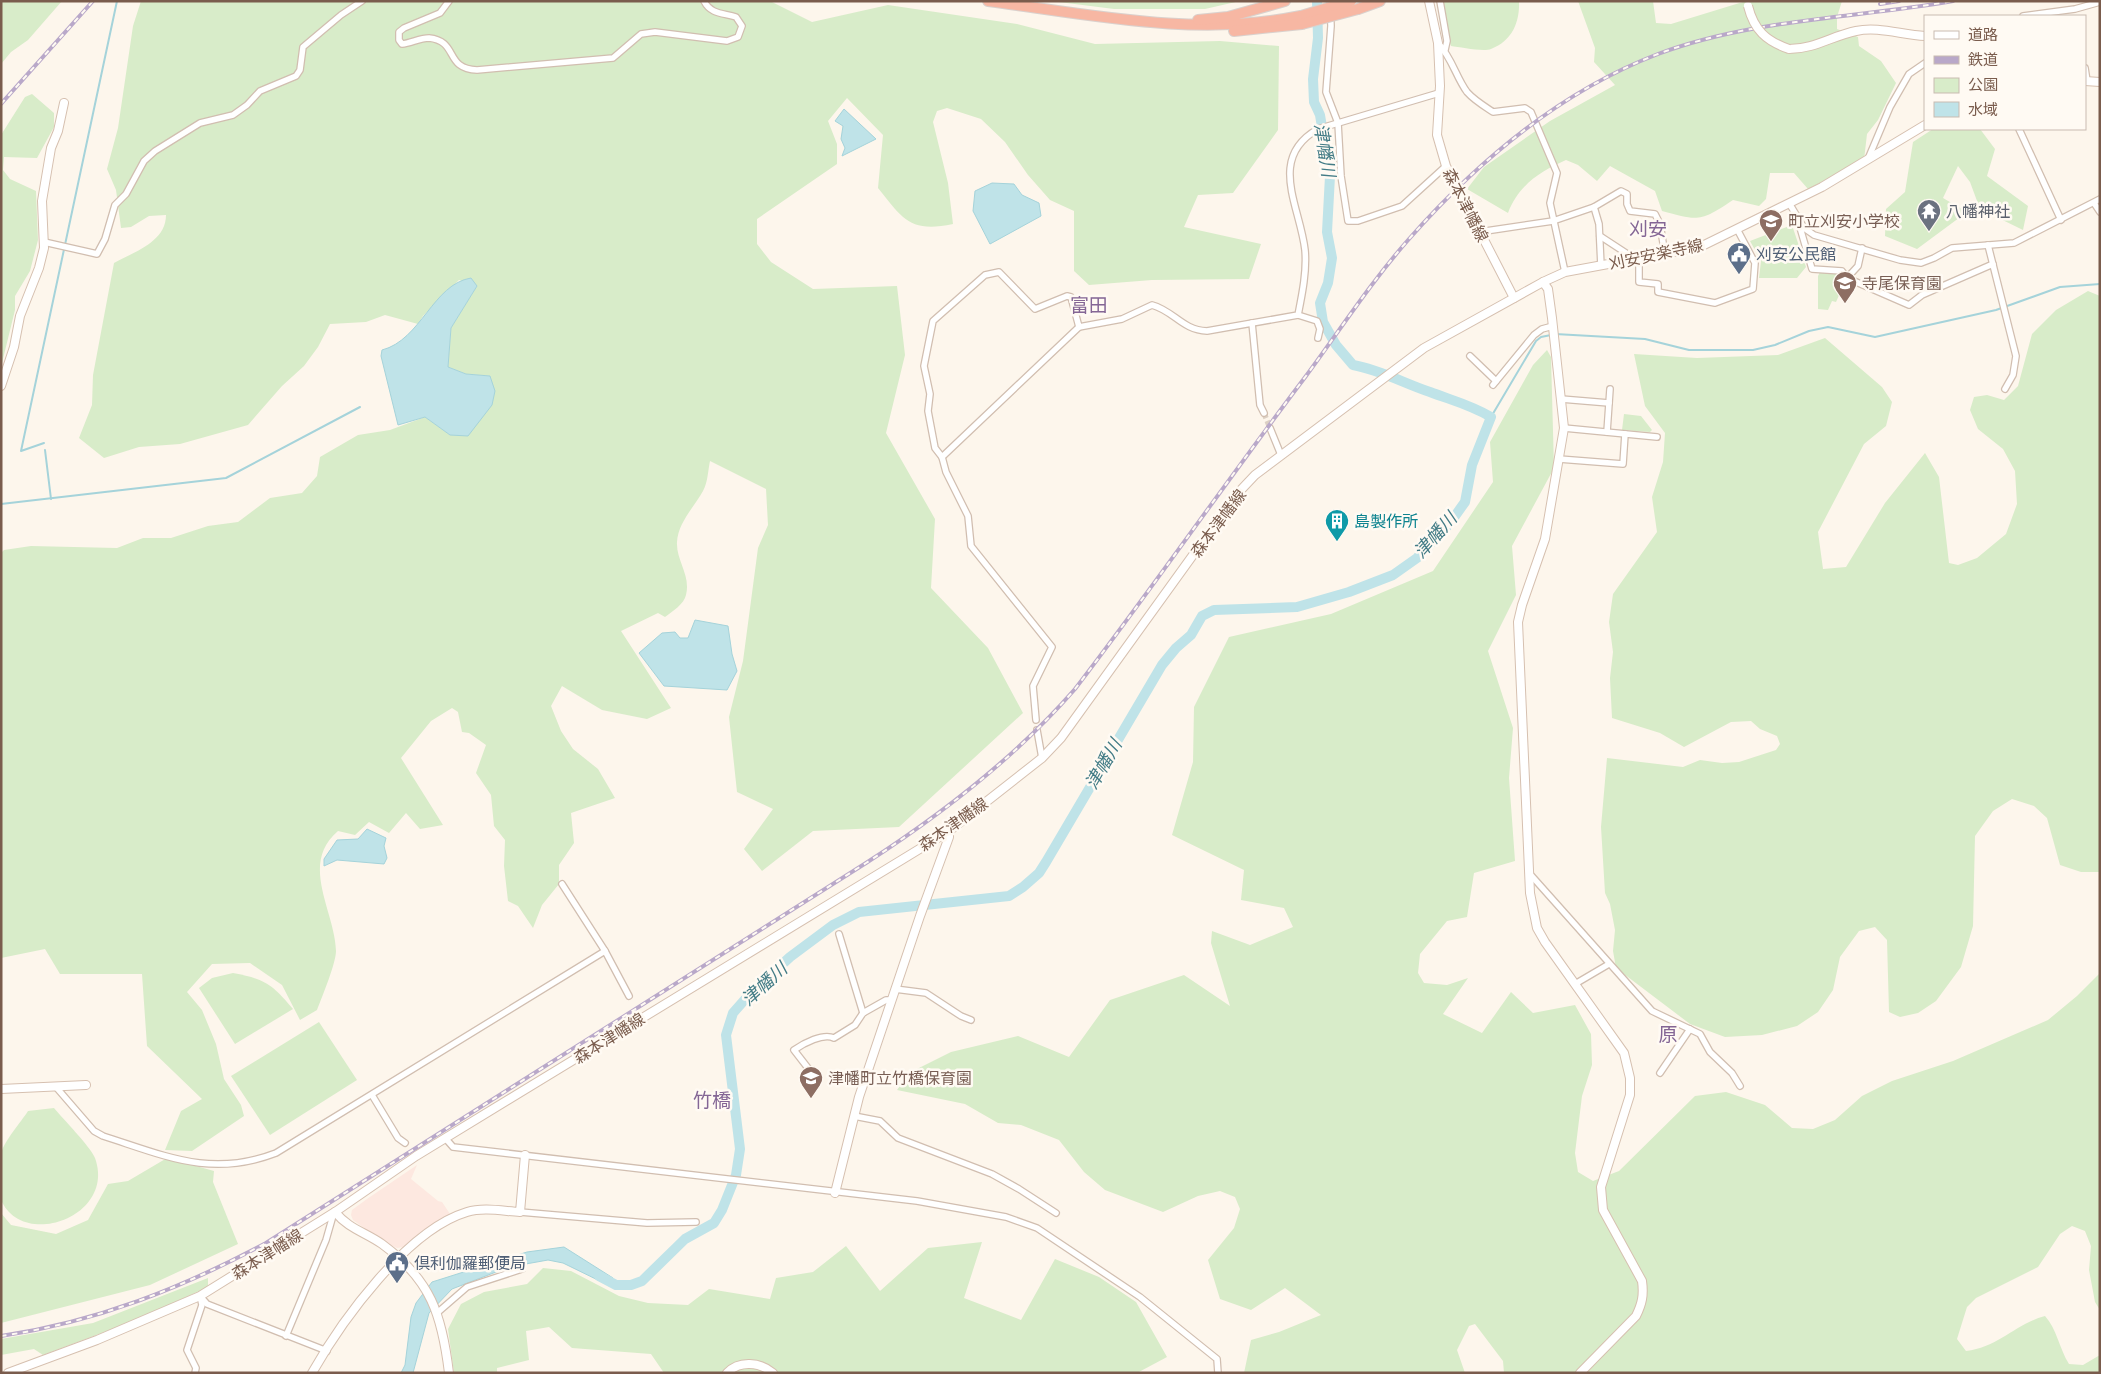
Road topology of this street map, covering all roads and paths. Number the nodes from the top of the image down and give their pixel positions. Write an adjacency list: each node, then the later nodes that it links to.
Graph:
1 (362, 1): 41 (street)
2 (449, 1): 3 (street)
3 (704, 1)
4 (988, 1): 16 (highway)
5 (1285, 1): 16 (highway)
6 (1330, 1): 26 (street)
7 (1351, 1): 17 (highway, bridge)
8 (1380, 1): 17 (highway, bridge)
9 (1429, 1): 19 (street, 森本津幡線)
10 (1440, 1): 20 (street)
11 (2100, 2): 13 (street)
12 (1748, 4): 18 (street, bridge)
13 (2075, 9): 14 (street); 15 (street)
14 (2030, 15)
15 (2076, 15)
16 (1122, 19): 17 (highway)
17 (1302, 20)
18 (1924, 36)
19 (1438, 43): 20 (street); 24 (street, 森本津幡線)
20 (1445, 50): 36 (street)
21 (1924, 64): 29 (street)
22 (2086, 81): 23 (street)
23 (2100, 82)
24 (1439, 93): 26 (street); 30 (street, 森本津幡線)
25 (64, 103): 41 (street)
26 (1338, 123): 30 (street); 53 (street)
27 (1924, 126): 29 (street, 刈安安楽寺線)
28 (2019, 130): 35 (street)
29 (1868, 161): 32 (street, 刈安安楽寺線)
30 (1446, 166): 39 (street, 森本津幡線)
31 (2097, 201): 34 (street); 35 (street)
32 (1789, 203): 37 (street); 38 (street, 刈安安楽寺線)
33 (1594, 207): 36 (street); 40 (street); 44 (street)
34 (2100, 212)
35 (2061, 220): 42 (street)
36 (1553, 221): 39 (street); 49 (street)
37 (1799, 222): 43 (street); 50 (street)
38 (1737, 229): 44 (street, 刈安安楽寺線); 45 (street)
39 (1479, 232): 52 (street, 森本津幡線)
40 (1600, 236): 46 (street); 48 (street)
41 (44, 242): 59 (street)
42 (1988, 245): 43 (street); 47 (street)
43 (1862, 248): 50 (street)
44 (1665, 256): 45 (street, 刈安安楽寺線)
45 (1639, 260): 46 (street, 刈安安楽寺線)
46 (1626, 262): 48 (street, 刈安安楽寺線)
47 (1993, 264): 50 (street); 60 (street)
48 (1601, 266): 49 (street, 刈安安楽寺線)
49 (1565, 272): 51 (street, 刈安安楽寺線)
50 (1847, 278)
51 (1544, 282): 52 (street, 刈安安楽寺線); 56 (street)
52 (1514, 298): 70 (street, 森本津幡線)
53 (1298, 315): 54 (street); 57 (street)
54 (1252, 322): 55 (street); 64 (street)
55 (1079, 327): 71 (street); 71 (street)
56 (1554, 331): 58 (street); 62 (street)
57 (1318, 338)
58 (1470, 356)
59 (1, 386)
60 (2005, 388)
61 (1610, 389): 63 (street)
62 (1561, 400): 63 (street); 66 (street)
63 (1609, 403): 67 (street)
64 (1264, 413)
65 (1270, 428): 70 (street)
66 (1564, 428): 67 (street); 72 (street)
67 (1607, 432): 68 (street)
68 (1625, 434): 69 (street); 72 (street)
69 (1657, 437)
70 (1281, 455): 75 (street, 森本津幡線)
71 (942, 457): 73 (street)
72 (1559, 459): 77 (street)
73 (1036, 720)
74 (1037, 730): 75 (street)
75 (1042, 758): 76 (street, 森本津幡線)
76 (949, 831): 83 (street); 97 (street, 森本津幡線)
77 (1529, 873): 81 (street); 82 (street)
78 (562, 884): 80 (street)
79 (839, 934): 86 (street)
80 (605, 951): 84 (street); 95 (street)
81 (1609, 964): 82 (street); 88 (street)
82 (1575, 984): 118 (street)
83 (895, 989): 85 (street); 87 (street)
84 (629, 996)
85 (892, 1000): 86 (street); 96 (street)
86 (863, 1013): 89 (street)
87 (971, 1020)
88 (1690, 1029): 90 (street); 92 (street)
89 (811, 1072)
90 (1660, 1073)
91 (86, 1085): 93 (street)
92 (1740, 1086)
93 (56, 1087): 94 (street); 95 (street)
94 (1, 1089)
95 (372, 1095): 98 (street)
96 (854, 1116): 100 (street); 103 (street)
97 (446, 1139): 99 (street); 101 (street, 森本津幡線)
98 (405, 1143)
99 (525, 1155): 100 (street); 102 (street)
100 (835, 1193): 117 (street)
101 (335, 1212): 105 (street); 107 (street, 森本津幡線); 109 (street)
102 (520, 1212): 104 (street); 105 (street)
103 (1056, 1212)
104 (696, 1222)
105 (398, 1257): 108 (street); 110 (street)
106 (522, 1268): 108 (street)
107 (200, 1296): 109 (street); 111 (street, 森本津幡線); 112 (street)
108 (437, 1313): 114 (street)
109 (286, 1336): 110 (street)
110 (326, 1351): 113 (street)
111 (8, 1373)
112 (195, 1373)
113 (312, 1373)
114 (448, 1373)
115 (727, 1373): 116 (street)
116 (773, 1373)
117 (1218, 1373)
118 (1580, 1373)

